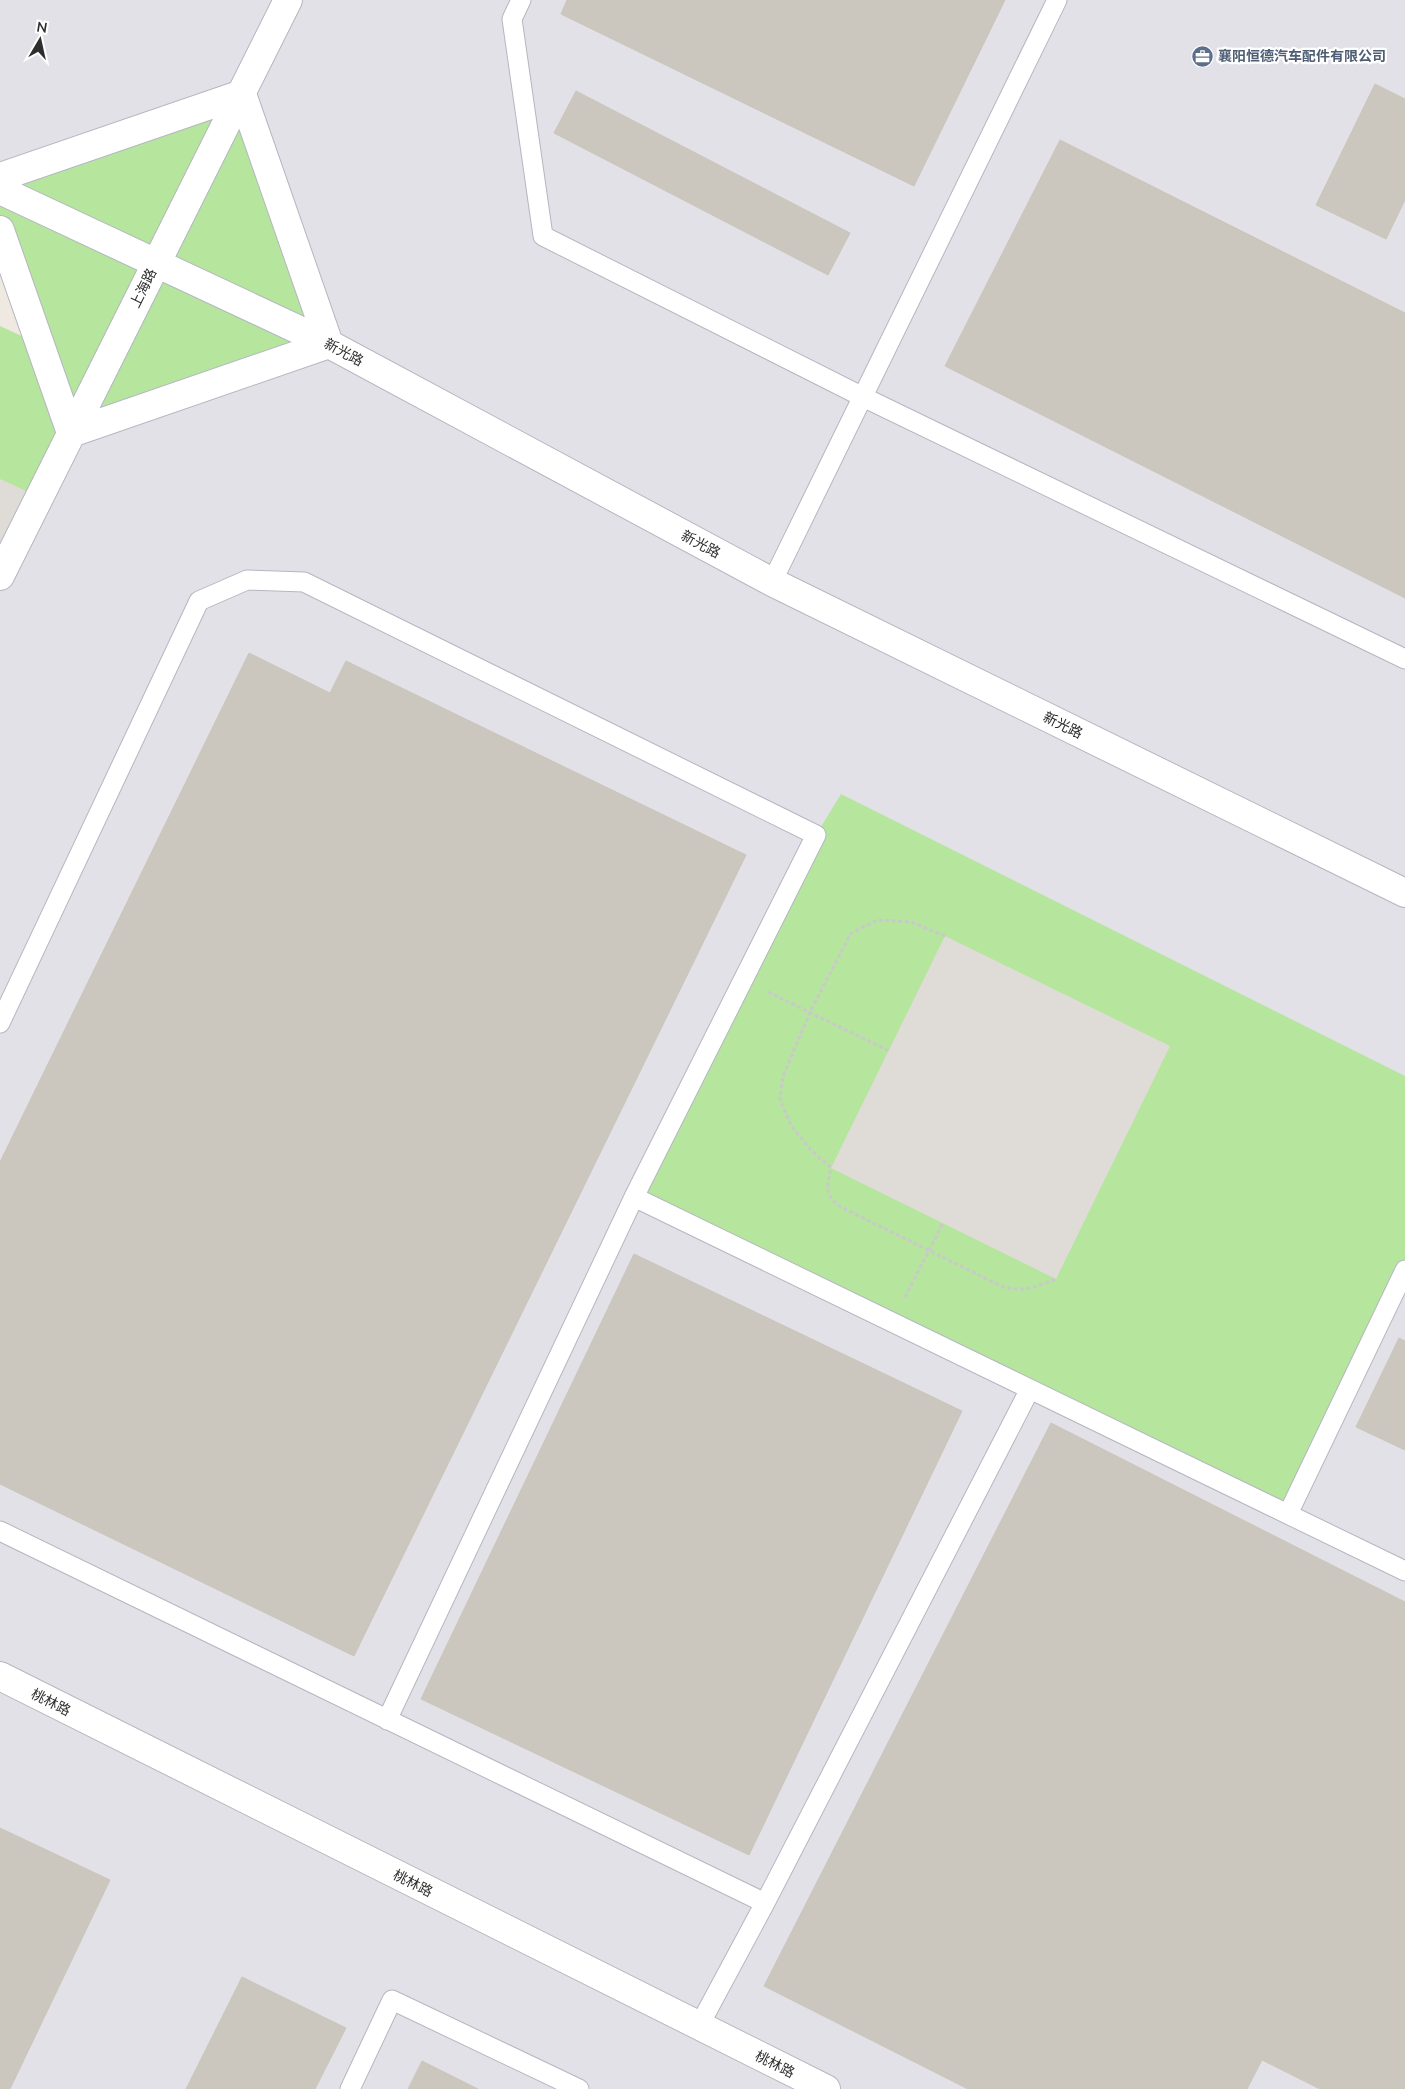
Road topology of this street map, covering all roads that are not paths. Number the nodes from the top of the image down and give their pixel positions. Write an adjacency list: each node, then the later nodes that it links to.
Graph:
1 (288, 0): 4 (street, 上海路)
2 (521, 0): 10 (lane)
3 (1056, 0): 10 (lane)
4 (242, 94): 5 (street); 8 (street, 上海路); 9 (street)
5 (0, 177)
6 (0, 190): 8 (street, 新光路)
7 (0, 230): 11 (street)
8 (155, 263): 9 (street, 新光路); 11 (street, 上海路)
9 (329, 344): 11 (street); 13 (street, 新光路)
10 (863, 397): 13 (lane); 14 (lane)
11 (71, 433): 12 (street, 上海路)
12 (0, 576)
13 (772, 582): 15 (street, 新光路)
14 (1405, 659)
15 (1405, 893)
16 (0, 1023): 17 (lane)
17 (634, 1196): 19 (lane); 24 (lane)
18 (1405, 1270): 20 (lane)
19 (1030, 1389): 20 (lane); 25 (lane)
20 (1288, 1514): 22 (lane)
21 (0, 1531): 24 (lane)
22 (1405, 1571)
23 (0, 1676): 26 (street, 桃林路)
24 (387, 1720): 25 (lane)
25 (765, 1903): 26 (lane)
26 (699, 2026): 29 (street, 桃林路)
27 (350, 2089): 28 (lane)
28 (579, 2089)
29 (826, 2089)

